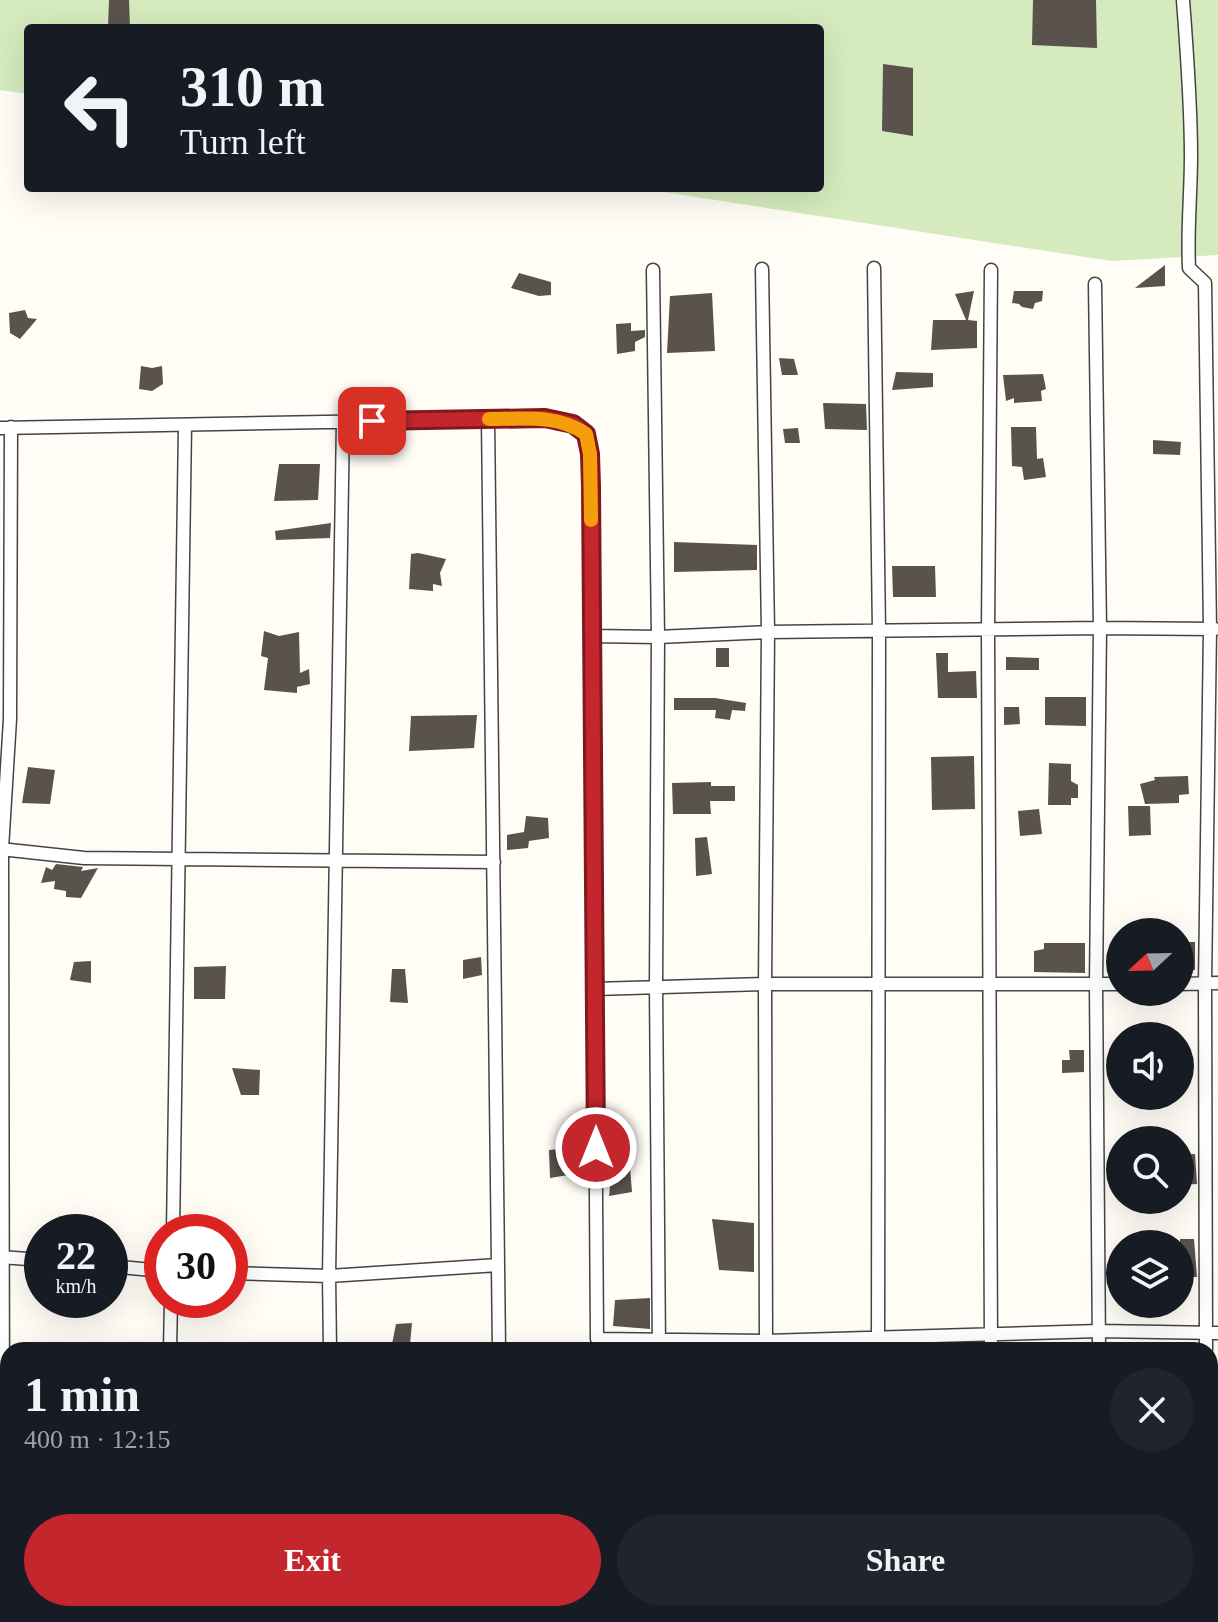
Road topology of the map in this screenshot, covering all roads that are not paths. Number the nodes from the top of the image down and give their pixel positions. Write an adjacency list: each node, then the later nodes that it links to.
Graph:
1 (1183, 0): 12 (street)
2 (874, 268): 15 (street)
3 (762, 269): 14 (street)
4 (653, 270): 17 (street)
5 (991, 270): 13 (street)
6 (1095, 284): 11 (street)
7 (488, 419): 8 (street); 16 (street); 21 (street)
8 (343, 422): 9 (street); 20 (street)
9 (185, 425): 10 (street); 19 (street)
10 (6, 428): 18 (street)
11 (1100, 628): 12 (street); 13 (street); 26 (street)
12 (1214, 629): 22 (street)
13 (988, 631): 15 (street); 24 (street)
14 (768, 632): 15 (street); 17 (street); 23 (street)
15 (879, 632): 25 (street)
16 (591, 636): 17 (street); 29 (street)
17 (658, 637): 28 (street)
18 (1, 849): 19 (street); 31 (street)
19 (180, 860): 20 (street); 30 (street)
20 (336, 861): 21 (street); 35 (street)
21 (494, 862): 33 (street)
22 (1212, 983): 38 (street)
23 (765, 984): 25 (street); 28 (street); 45 (street)
24 (988, 984): 25 (street); 26 (street); 47 (street)
25 (877, 985): 46 (street)
26 (1096, 985): 27 (street); 37 (street)
27 (1106, 985)
28 (656, 986): 29 (street); 44 (street)
29 (595, 989): 43 (street)
30 (173, 1214)
31 (1, 1257): 32 (street); 39 (street)
32 (24, 1259)
33 (498, 1265): 35 (street); 42 (street)
34 (248, 1274): 35 (street)
35 (329, 1276): 41 (street)
36 (171, 1318): 40 (street)
37 (1099, 1331): 38 (street); 48 (street); 49 (street)
38 (1212, 1333)
39 (3, 1342)
40 (170, 1342)
41 (330, 1342)
42 (499, 1342)
43 (597, 1342)
44 (659, 1342)
45 (766, 1342)
46 (878, 1342)
47 (991, 1342)
48 (1000, 1342)
49 (1099, 1342)

